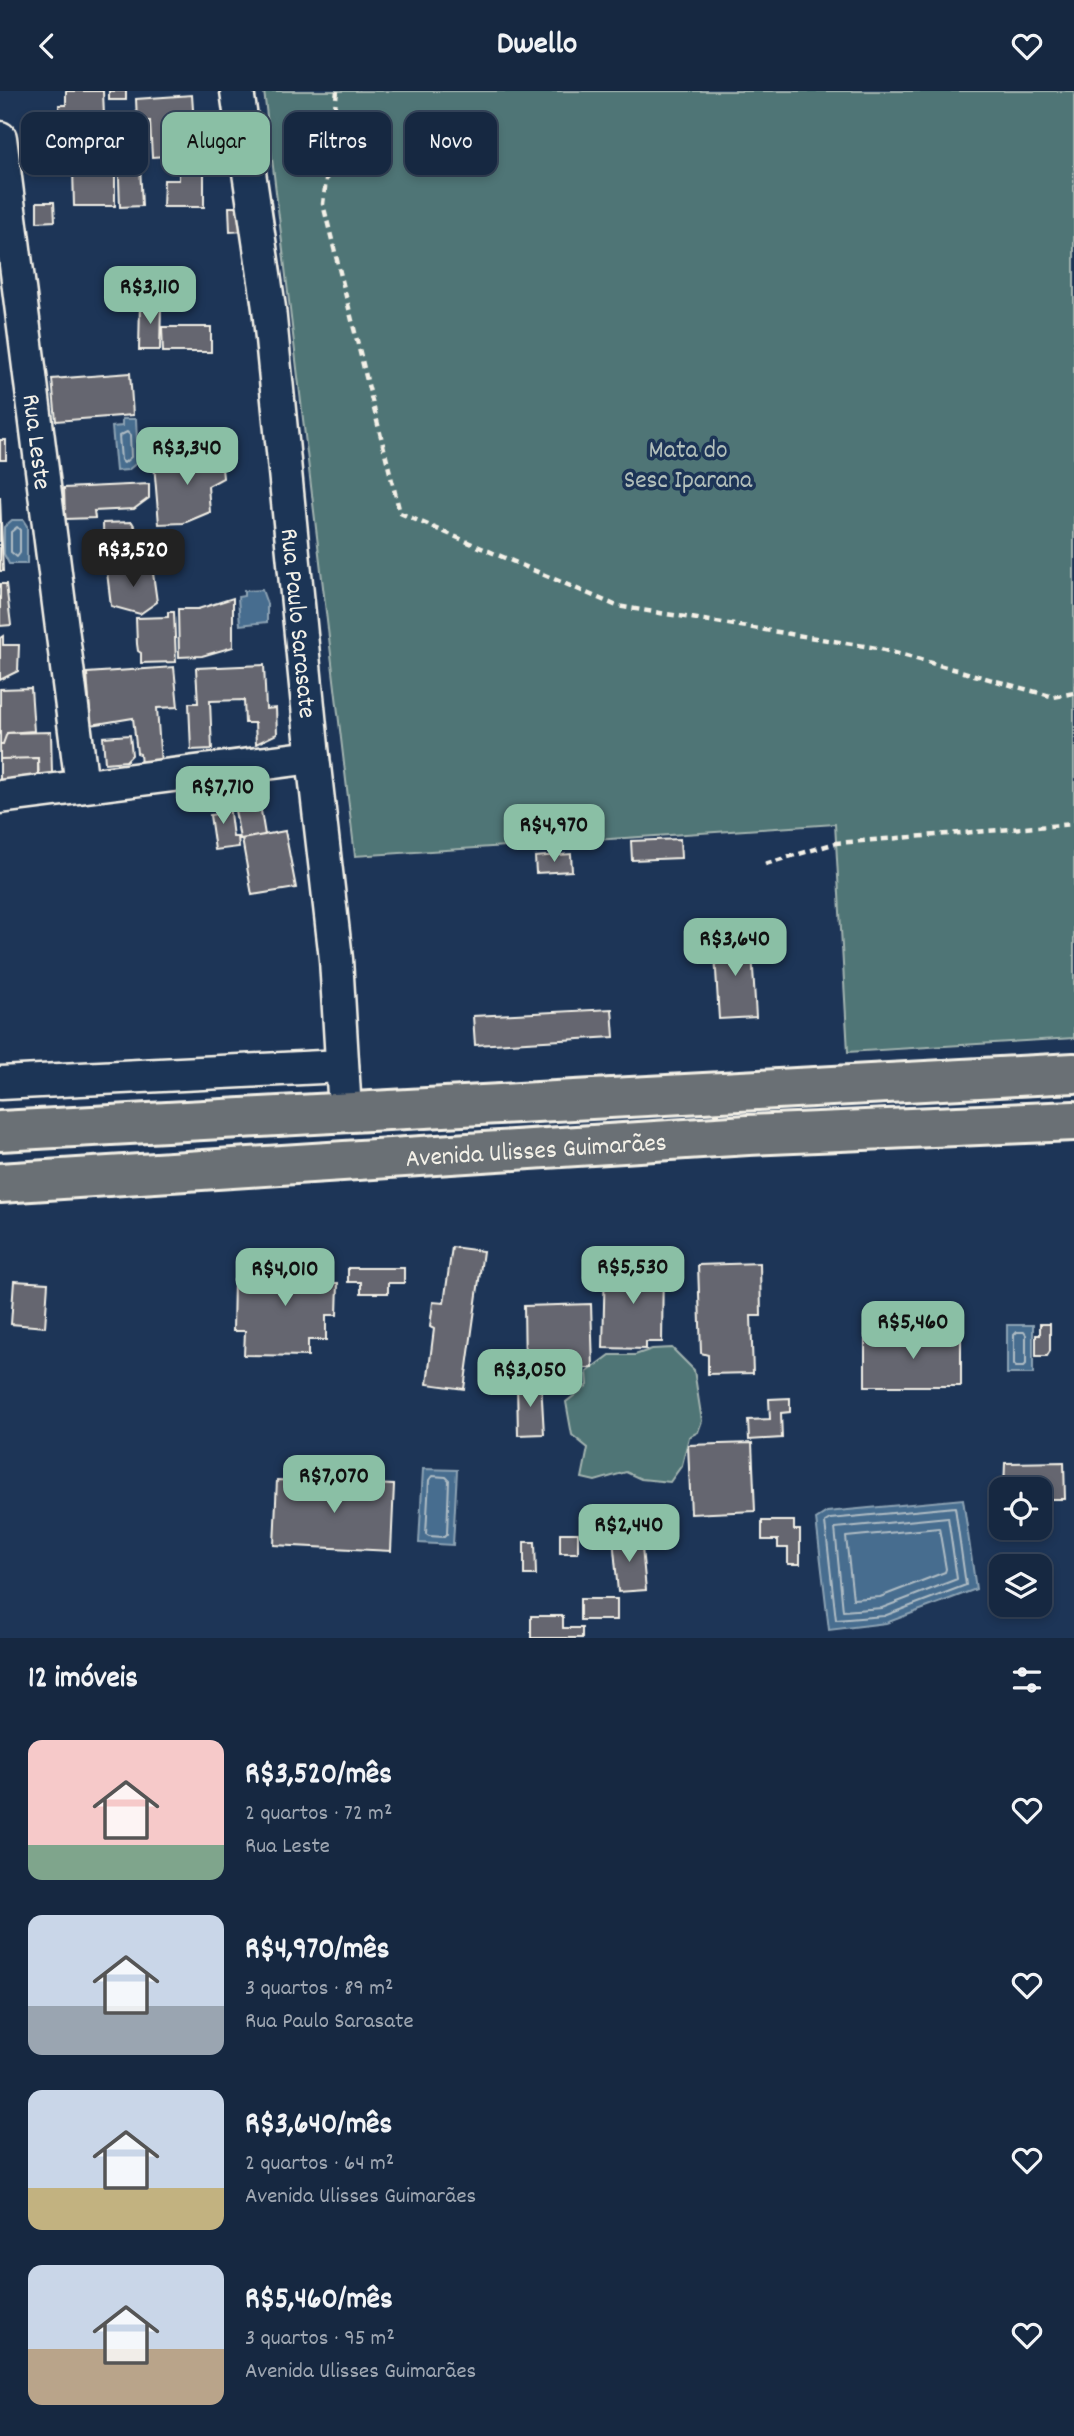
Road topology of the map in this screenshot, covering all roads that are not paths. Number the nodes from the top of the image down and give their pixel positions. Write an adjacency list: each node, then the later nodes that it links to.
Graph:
1 (237, 91): 3 (street, Rua Paulo Sarasate)
2 (0, 138): 4 (street, Rua Leste)
3 (313, 757): 4 (street); 6 (street, Rua Paulo Sarasate)
4 (82, 786): 5 (street)
5 (0, 797)
6 (342, 1066): 8 (street); 9 (street, Rua Paulo Sarasate)
7 (1074, 1073): 9 (main road, Avenida Ulisses Guimarães)
8 (0, 1083)
9 (345, 1112): 11 (main road, Avenida Ulisses Guimarães)
10 (1074, 1121): 13 (main road, Avenida Ulisses Guimarães)
11 (76, 1127): 12 (main road, Avenida Ulisses Guimarães); 13 (main road)
12 (0, 1131)
13 (78, 1178): 14 (main road, Avenida Ulisses Guimarães)
14 (0, 1183)

